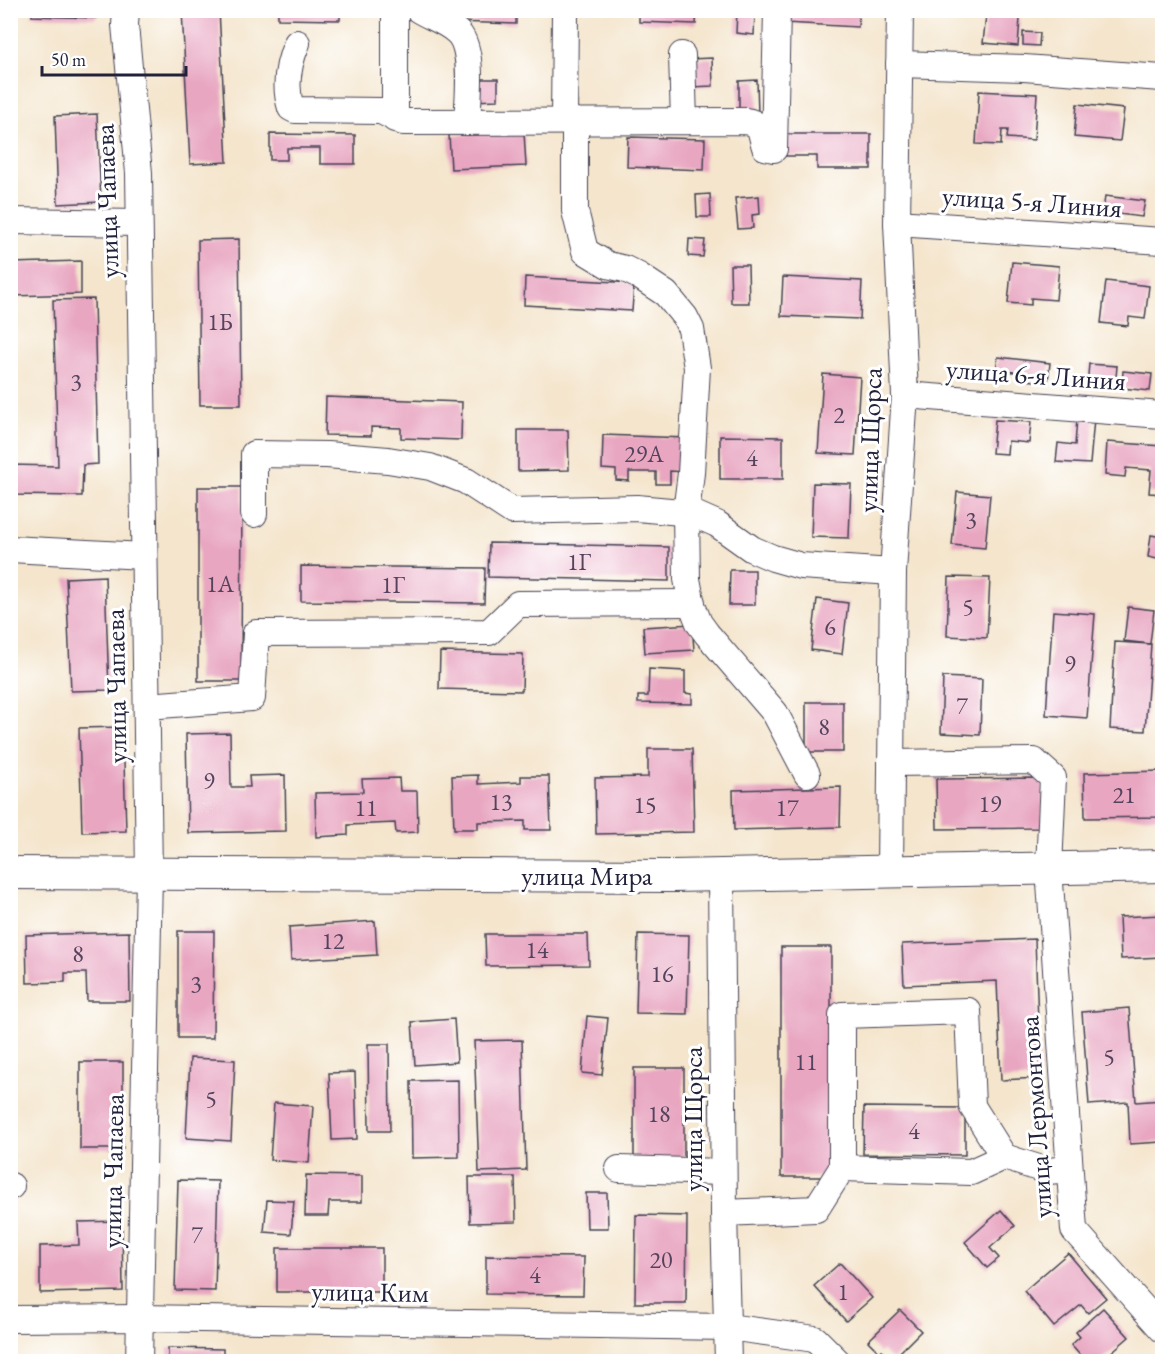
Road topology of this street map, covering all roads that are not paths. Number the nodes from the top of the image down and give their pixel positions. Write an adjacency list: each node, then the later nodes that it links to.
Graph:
1 (126, 10): 16 (street, улица Чапаева)
2 (395, 10): 11 (street)
3 (419, 10): 14 (street)
4 (777, 10): 13 (street)
5 (900, 10): 9 (street, улица Щорса)
6 (565, 11): 12 (street)
7 (297, 43): 11 (street)
8 (682, 55): 13 (street)
9 (898, 64): 10 (street); 17 (street, улица Щорса)
10 (1162, 78)
11 (395, 119): 14 (street)
12 (570, 121): 13 (street); 14 (street); 21 (street)
13 (684, 121)
14 (467, 122)
15 (10, 221): 16 (street)
16 (139, 223): 24 (street, улица Чапаева)
17 (897, 223): 18 (street, улица 5-я Линия); 19 (street, улица Щорса)
18 (1162, 241)
19 (905, 395): 20 (street, улица 6-я Линия); 25 (street, улица Щорса)
20 (1162, 415)
21 (686, 512): 22 (street); 25 (street); 26 (street)
22 (254, 514)
23 (10, 549): 24 (street)
24 (144, 556): 27 (street, улица Чапаева)
25 (893, 572): 28 (street, улица Щорса)
26 (692, 603): 27 (street); 29 (street)
27 (147, 706): 34 (street, улица Чапаева)
28 (891, 763): 31 (street, улица Лермонтова); 32 (street, улица Щорса)
29 (807, 774)
30 (1162, 866): 31 (main road, улица Мира)
31 (1049, 868): 32 (main road, улица Мира); 39 (street, улица Лермонтова)
32 (890, 872): 35 (main road, улица Мира)
33 (10, 873): 34 (main road, улица Мира)
34 (149, 875): 35 (main road, улица Мира); 42 (street, улица Чапаева)
35 (721, 875): 40 (street, улица Щорса)
36 (1004, 1157): 37 (street); 37 (street); 39 (street)
37 (842, 1168): 41 (street)
38 (619, 1169): 40 (street)
39 (1069, 1169): 45 (street, улица Лермонтова)
40 (723, 1172): 41 (street, улица Щорса)
41 (723, 1213): 44 (street, улица Щорса)
42 (140, 1318): 43 (street, улица Ким); 44 (street, улица Ким); 46 (street, улица Чапаева)
43 (10, 1319)
44 (728, 1327): 47 (street, улица Щорса); 48 (street, улица Ким)
45 (1162, 1329)
46 (139, 1362)
47 (728, 1362)
48 (838, 1362)

